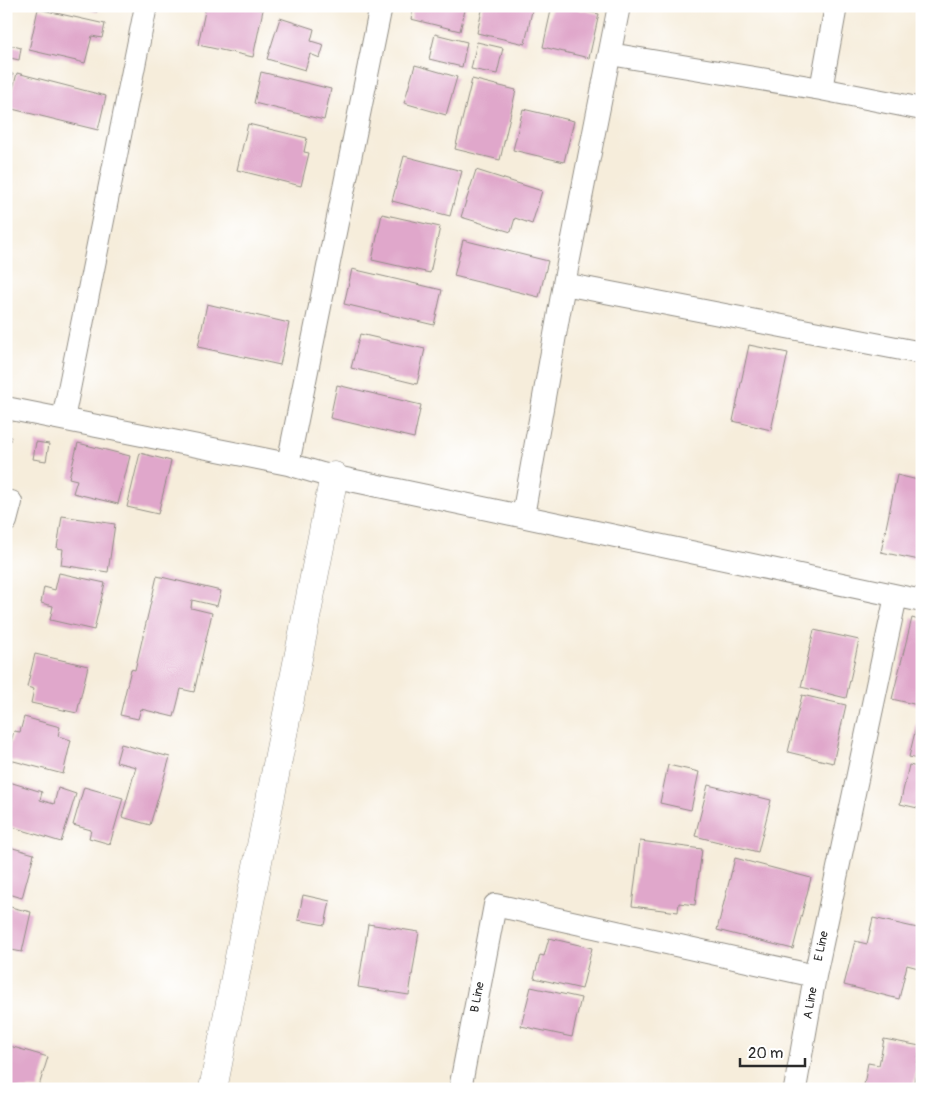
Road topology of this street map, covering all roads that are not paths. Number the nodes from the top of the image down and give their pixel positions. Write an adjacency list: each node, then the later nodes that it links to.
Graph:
1 (146, 6): 11 (street)
2 (381, 6): 12 (street)
3 (619, 6): 5 (street)
4 (836, 6): 6 (street)
5 (610, 54): 6 (street); 8 (street)
6 (820, 89): 7 (street)
7 (922, 109)
8 (564, 284): 9 (street); 14 (street)
9 (922, 353)
10 (6, 408): 11 (street)
11 (62, 419): 12 (street)
12 (288, 464): 13 (street)
13 (334, 476): 14 (street); 19 (street)
14 (523, 516): 15 (street)
15 (896, 596): 16 (street); 18 (street, E Line)
16 (922, 602)
17 (495, 905): 18 (street, E Line); 20 (street, B Line)
18 (815, 976): 21 (street, A Line)
19 (213, 1089)
20 (460, 1089)
21 (795, 1089)

